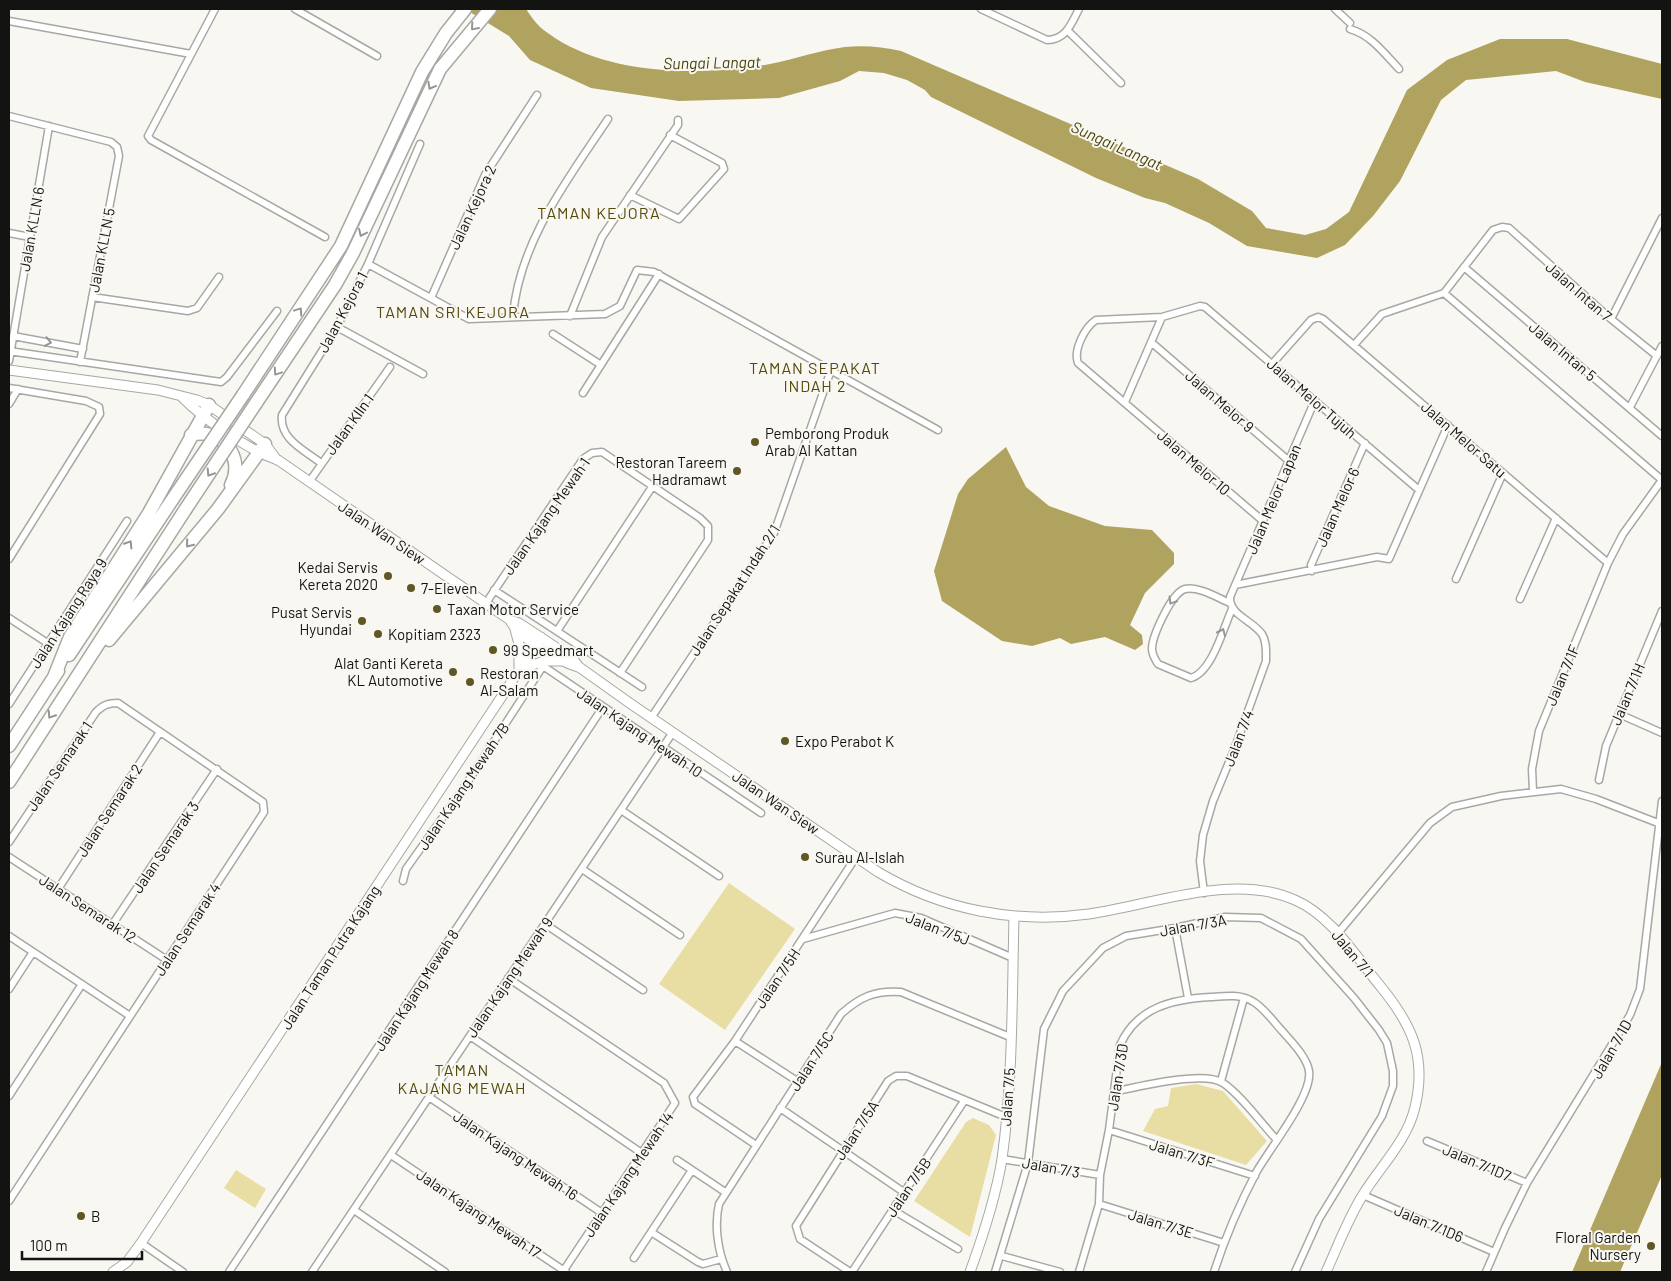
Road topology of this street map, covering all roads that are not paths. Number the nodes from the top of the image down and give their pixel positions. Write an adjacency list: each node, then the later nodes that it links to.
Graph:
1 (215, 9): 10 (street)
2 (295, 9): 11 (street)
3 (465, 9): 102 (highway, one-way to 3, bridge)
4 (490, 9): 101 (highway, one-way to 101, bridge)
5 (980, 9): 9 (street)
6 (1079, 9): 9 (street)
7 (1335, 9): 12 (street)
8 (9, 21): 10 (street)
9 (1067, 30): 13 (street)
10 (191, 54): 24 (street)
11 (377, 56)
12 (1399, 69)
13 (1121, 83)
14 (537, 95): 32 (street, Jalan Kejora 2)
15 (9, 116): 18 (street)
16 (608, 119): 34 (street)
17 (678, 120): 19 (street)
18 (49, 126): 25 (street, Jalan KLLN 6); 31 (street, Jalan KLLN 5)
19 (670, 135): 21 (street); 21 (street)
20 (420, 144): 26 (street, Jalan Kejora 1)
21 (630, 194): 35 (street)
22 (1662, 218): 37 (street)
23 (9, 233): 25 (street)
24 (325, 236)
25 (30, 237): 40 (street, Jalan KLLN 6)
26 (368, 264): 32 (street); 38 (street, Jalan Kejora 1)
27 (1464, 267): 30 (street); 37 (street, Jalan Intan 7); 61 (street, Jalan Intan 5)
28 (659, 274): 35 (street); 50 (street); 53 (street)
29 (219, 277): 31 (street)
30 (1444, 293): 42 (street); 72 (street)
31 (92, 297): 44 (street, Jalan KLLN 5)
32 (431, 298): 34 (street)
33 (277, 311): 48 (street)
34 (513, 316): 35 (street)
35 (570, 316)
36 (1162, 317): 41 (street); 49 (street, Jalan Melor Tujuh); 59 (street, Jalan Melor 10)
37 (1611, 319): 46 (street, Jalan Intan 7)
38 (337, 327): 54 (street); 70 (street, Jalan Kejora 1)
39 (553, 334): 50 (street)
40 (13, 336): 44 (street, one-way to 44); 45 (street, Jalan KLLN 6)
41 (1152, 342): 59 (street); 69 (street, Jalan Melor 9)
42 (1354, 344): 49 (street, Jalan Melor Satu); 63 (street, Jalan Melor Satu)
43 (1662, 346): 46 (street)
44 (82, 349): 48 (street, Jalan KLLN 5)
45 (10, 351): 47 (street, Jalan KLLN 6); 48 (street)
46 (1657, 356): 61 (street)
47 (9, 361)
48 (80, 362)
49 (1272, 364): 58 (street, Jalan Melor Tujuh)
50 (601, 365): 57 (street)
51 (390, 367): 70 (street, Jalan Klln 1)
52 (9, 370): 62 (street, Jalan Wan Siew)
53 (831, 370): 64 (street); 108 (street, Jalan Sepakat Indah 2/1)
54 (423, 374)
55 (9, 388): 56 (street)
56 (18, 389): 60 (street); 80 (street)
57 (583, 393)
58 (1315, 400): 67 (street, Jalan Melor Tujuh); 69 (street, Jalan Melor Lapan)
59 (1125, 402): 79 (street, Jalan Melor 10)
60 (9, 404)
61 (1630, 407): 66 (street, Jalan Intan 5)
62 (206, 410): 65 (highway); 68 (street, Jalan Wan Siew)
63 (1448, 425): 71 (street, Jalan Melor Satu); 75 (street)
64 (938, 430)
65 (191, 435): 76 (highway); 102 (highway, one-way to 65)
66 (1662, 436)
67 (1365, 443): 75 (street, Jalan Melor Tujuh); 82 (street, Jalan Melor 6)
68 (262, 449): 73 (street, Jalan Wan Siew); 76 (highway)
69 (1289, 461): 79 (street, Jalan Melor Lapan)
70 (321, 463): 73 (street, Jalan Klln 1)
71 (1503, 473): 77 (street, Jalan Melor Satu); 83 (street)
72 (1662, 480): 81 (street, Jalan 7/1F)
73 (309, 482): 87 (street, Jalan Wan Siew)
74 (652, 487): 85 (street, Jalan Kajang Mewah 1); 93 (street); 100 (street, Jalan Kajang Mewah 1)
75 (1419, 490): 82 (street)
76 (218, 509): 101 (highway, one-way to 101)
77 (1556, 518): 81 (street, Jalan Melor Satu); 86 (street)
78 (127, 521): 95 (street, Jalan Kajang Raya 9)
79 (1263, 521): 84 (street, Jalan Melor Lapan)
80 (9, 558)
81 (1608, 563): 117 (street, Jalan 7/1F)
82 (1312, 571): 84 (street)
83 (1456, 579)
84 (1235, 585): 88 (street, Jalan Melor Lapan)
85 (494, 590): 87 (street, Jalan Kajang Mewah 1); 93 (street, Jalan Kajang Mewah 1)
86 (1520, 598)
87 (486, 603): 91 (street, Jalan Wan Siew)
88 (1231, 603): 88 (street, Jalan Melor Lapan, one-way to 88); 129 (street, Jalan 7/4)
89 (1662, 611): 107 (street, Jalan 7/1H)
90 (9, 618): 95 (street)
91 (510, 620): 92 (street, Jalan Wan Siew); 94 (street, Jalan Wan Siew)
92 (515, 629): 94 (street, Jalan Wan Siew); 99 (street)
93 (557, 632): 100 (street, Jalan Kajang Mewah 1)
94 (538, 640): 96 (street, Jalan Wan Siew); 98 (street, Jalan Wan Siew); 99 (street, Jalan Taman Putra Kajang)
95 (49, 644): 105 (street, Jalan Kajang Raya 9)
96 (562, 661): 98 (street, Jalan Wan Siew); 99 (street)
97 (543, 666): 106 (street, Jalan Kajang Mewah 10); 127 (street, Jalan Kajang Mewah 7B)
98 (579, 667): 108 (street, Jalan Wan Siew)
99 (519, 670): 182 (street, Jalan Taman Putra Kajang)
100 (620, 673): 103 (street, Jalan Kajang Mewah 1)
101 (78, 675): 116 (highway, one-way to 116)
102 (54, 678): 112 (highway)
103 (642, 687)
104 (118, 703): 109 (street, Jalan Semarak 4); 122 (street, Jalan Semarak 1)
105 (9, 704)
106 (603, 707): 113 (street, Jalan Kajang Mewah 10); 192 (street, Jalan Kajang Mewah 8)
107 (1619, 714): 111 (street); 115 (street, Jalan 7/1H)
108 (651, 718): 110 (street, Jalan Wan Siew)
109 (160, 732): 114 (street, Jalan Semarak 4); 128 (street, Jalan Semarak 2)
110 (673, 732): 113 (street, Jalan Kajang Mewah 9); 124 (street, Jalan Wan Siew)
111 (1662, 733)
112 (9, 746)
113 (663, 747): 119 (street, Jalan Kajang Mewah 9); 120 (street, Jalan Kajang Mewah 10)
114 (217, 769): 131 (street, Jalan Semarak 3); 140 (street, Jalan Semarak 4)
115 (1599, 780)
116 (9, 782)
117 (1533, 791): 121 (street); 134 (street)
118 (1662, 801): 121 (street, Jalan 7/1D)
119 (621, 810): 125 (street, Jalan Kajang Mewah 9); 126 (street)
120 (761, 813)
121 (1658, 824): 172 (street, Jalan 7/1D)
122 (9, 842)
123 (9, 857): 128 (street, Jalan Semarak 12)
124 (856, 857): 130 (street, Jalan Wan Siew); 137 (street, Jalan 7/5H)
125 (582, 869): 132 (street, Jalan Kajang Mewah 9); 135 (street)
126 (719, 876)
127 (403, 881)
128 (58, 889): 131 (street, Jalan Semarak 12)
129 (1204, 893): 130 (street, Jalan 7/1); 134 (street, Jalan 7/1)
130 (1014, 917): 139 (street, Jalan 7/5)
131 (112, 924): 140 (street, Jalan Semarak 12)
132 (544, 924): 141 (street, Jalan Kajang Mewah 9); 144 (street)
133 (1175, 928): 145 (street); 168 (street, Jalan 7/3A); 202 (street, Jalan 7/3A)
134 (1338, 933): 175 (street, Jalan 7/1)
135 (680, 935)
136 (9, 936): 138 (street)
137 (803, 938): 139 (street, Jalan 7/5J); 150 (street, Jalan 7/5H)
138 (33, 952): 142 (street); 143 (street)
139 (1013, 958): 149 (street, Jalan 7/5)
140 (167, 960): 147 (street, Jalan Semarak 4)
141 (508, 978): 148 (street, Jalan Kajang Mewah 9); 164 (street, Jalan Kajang Mewah 14)
142 (82, 984): 147 (street); 154 (street)
143 (9, 989)
144 (643, 990)
145 (1188, 998): 146 (street, Jalan 7/3D); 153 (street, Jalan 7/3D)
146 (1244, 998): 152 (street); 160 (street)
147 (130, 1016): 176 (street, Jalan Semarak 4)
148 (470, 1036): 155 (street, Jalan Kajang Mewah 9); 164 (street)
149 (1010, 1038): 151 (street, Jalan 7/5C); 158 (street, Jalan 7/5)
150 (735, 1041): 151 (street); 162 (street, Jalan 7/5H)
151 (798, 1081): 157 (street, Jalan 7/5C)
152 (1221, 1081): 153 (street); 160 (street)
153 (1114, 1092): 159 (street, Jalan 7/3D)
154 (9, 1096)
155 (429, 1098): 165 (street, Jalan Kajang Mewah 9); 180 (street, Jalan Kajang Mewah 16)
156 (964, 1101): 158 (street, Jalan 7/5A); 163 (street, Jalan 7/5A); 174 (street, Jalan 7/5B)
157 (780, 1108): 162 (street, Jalan 7/5C); 163 (street)
158 (1006, 1118): 166 (street, Jalan 7/5)
159 (1109, 1130): 170 (street, Jalan 7/3D); 171 (street, Jalan 7/3F)
160 (1276, 1139): 171 (street)
161 (1427, 1141): 172 (street, Jalan 7/1D7)
162 (756, 1145): 173 (street, Jalan 7/5C)
163 (842, 1151): 174 (street); 196 (street, Jalan 7/5A)
164 (643, 1154): 180 (street, Jalan Kajang Mewah 14)
165 (391, 1155): 178 (street, Jalan Kajang Mewah 9); 189 (street, Jalan Kajang Mewah 17)
166 (1002, 1158): 168 (street, Jalan 7/3); 197 (street, Jalan 7/5)
167 (677, 1160): 169 (street)
168 (1028, 1163): 170 (street, Jalan 7/3); 186 (street, Jalan 7/3A)
169 (692, 1170): 173 (street); 181 (street)
170 (1100, 1175): 177 (street, Jalan 7/3D)
171 (1255, 1176): 183 (street)
172 (1527, 1183): 185 (street, Jalan 7/1D)
173 (725, 1192): 188 (street, Jalan 7/5C)
174 (904, 1193): 179 (street, Jalan 7/5B)
175 (1363, 1195): 185 (street, Jalan 7/1D6); 203 (street, Jalan 7/1)
176 (9, 1201)
177 (1099, 1204): 183 (street, Jalan 7/3E); 200 (street, Jalan 7/3D)
178 (354, 1210): 193 (street, Jalan Kajang Mewah 9); 194 (street)
179 (893, 1210): 184 (street); 196 (street, Jalan 7/5B)
180 (602, 1213): 189 (street, Jalan Kajang Mewah 14)
181 (651, 1232): 187 (street); 188 (street)
182 (141, 1243): 190 (street, Jalan Taman Putra Kajang); 191 (street)
183 (1224, 1243): 201 (street)
184 (958, 1249)
185 (1494, 1252): 204 (street, Jalan 7/1D)
186 (1002, 1256): 198 (street, Jalan 7/3A); 199 (street)
187 (634, 1258)
188 (721, 1259): 195 (street, Jalan 7/5C)
189 (565, 1271)
190 (113, 1272)
191 (183, 1272)
192 (228, 1272)
193 (314, 1272)
194 (445, 1272)
195 (727, 1272)
196 (851, 1272)
197 (970, 1272)
198 (995, 1272)
199 (1060, 1272)
200 (1079, 1272)
201 (1214, 1272)
202 (1295, 1272)
203 (1326, 1272)
204 (1486, 1272)

